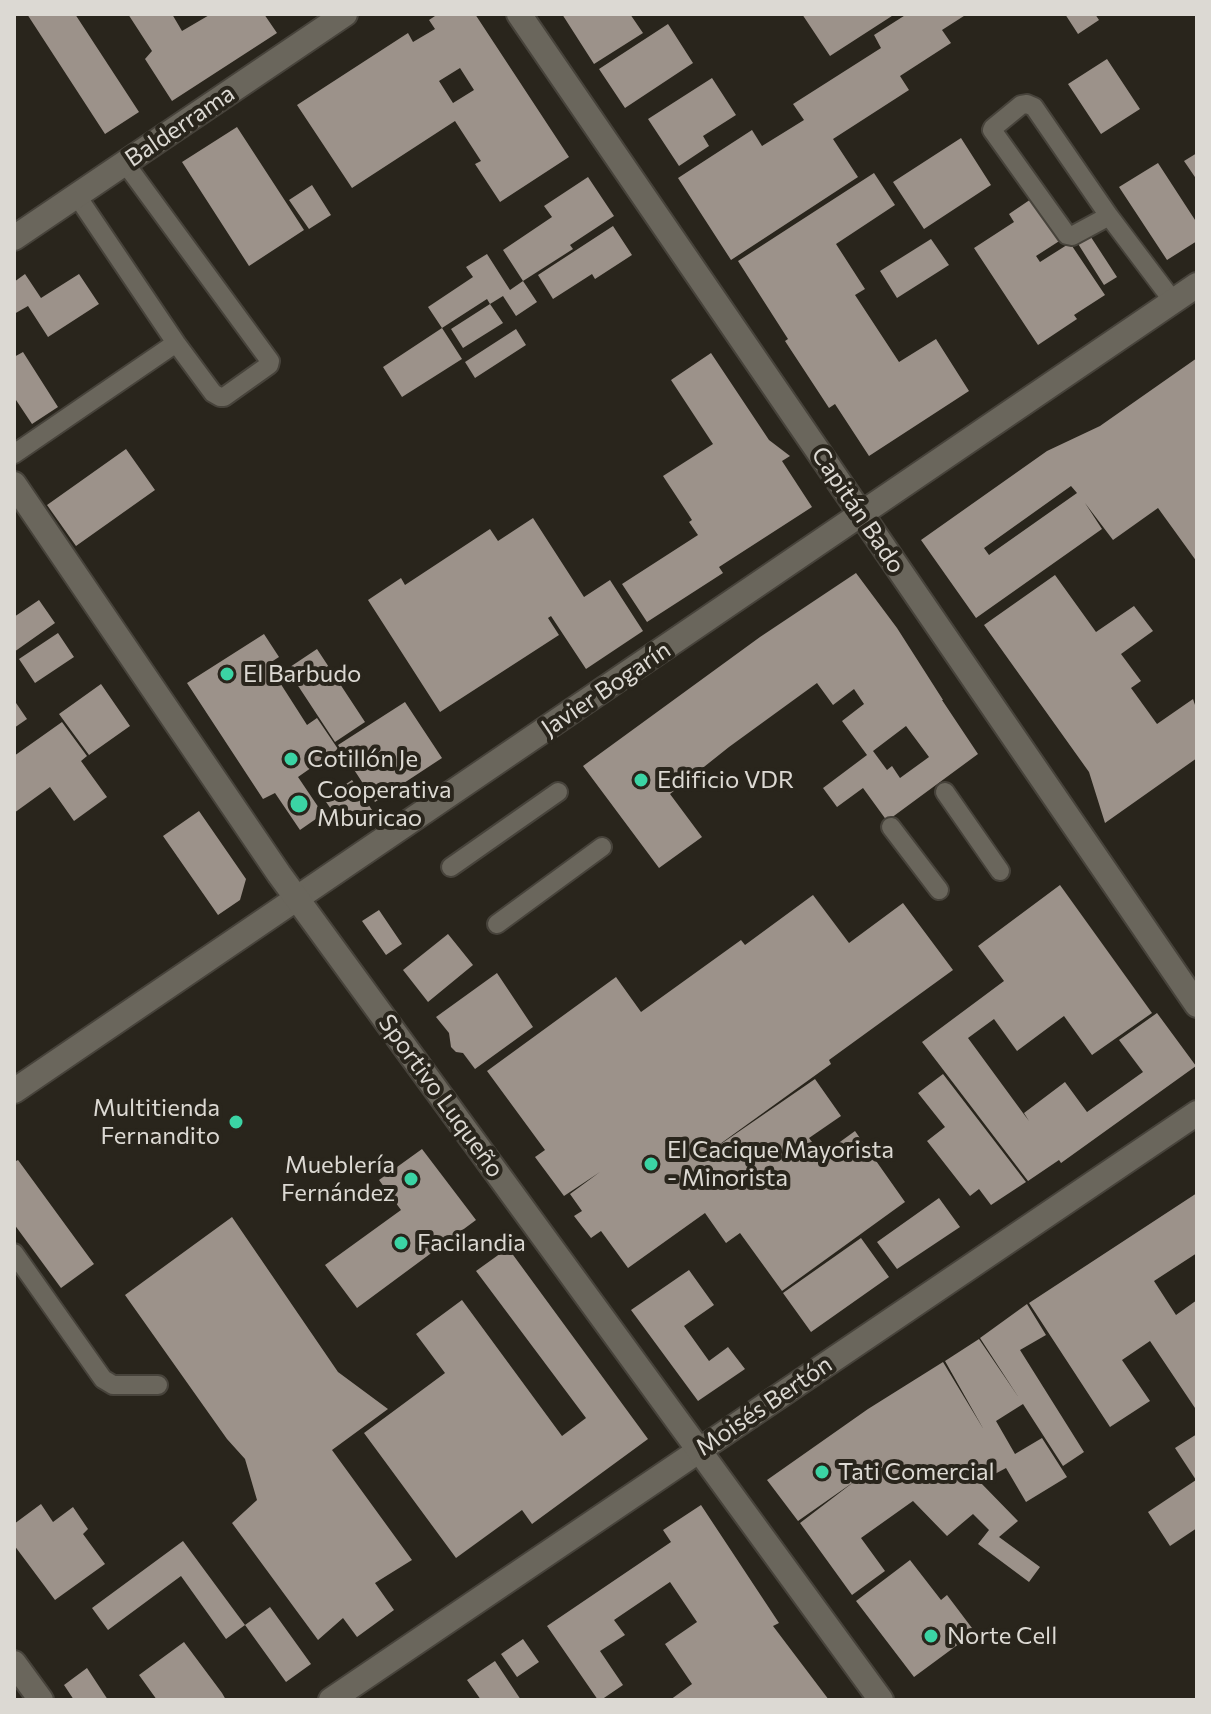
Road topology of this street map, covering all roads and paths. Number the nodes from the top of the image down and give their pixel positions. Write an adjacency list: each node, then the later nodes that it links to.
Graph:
1 (345, 14): 3 (street, Balderrama)
2 (519, 14): 12 (street, Capitán Bado)
3 (125, 163): 4 (street, Balderrama); 9 (lane)
4 (77, 196): 6 (street, Balderrama); 9 (lane)
5 (1109, 216): 5 (lane); 8 (lane)
6 (14, 238)
7 (1197, 285): 8 (street, Javier Bogarín)
8 (1173, 301): 12 (street, Javier Bogarín)
9 (176, 343): 10 (lane)
10 (14, 454)
11 (14, 484): 20 (street, Sportivo Luqueño)
12 (861, 514): 20 (street, Javier Bogarín); 22 (street, Capitán Bado)
13 (558, 792): 17 (lane)
14 (945, 792): 18 (lane)
15 (891, 827): 19 (lane)
16 (602, 847): 21 (lane)
17 (451, 867)
18 (1000, 871)
19 (939, 890)
20 (297, 899): 23 (street, Javier Bogarín); 27 (street, Sportivo Luqueño)
21 (497, 924)
22 (1197, 1005)
23 (14, 1091)
24 (1197, 1113): 27 (street, Moisés Bertón)
25 (14, 1253): 26 (lane)
26 (158, 1385)
27 (699, 1450): 30 (street, Moisés Bertón); 31 (street, Sportivo Luqueño)
28 (14, 1663): 29 (street)
29 (41, 1700)
30 (331, 1700)
31 (881, 1700)

